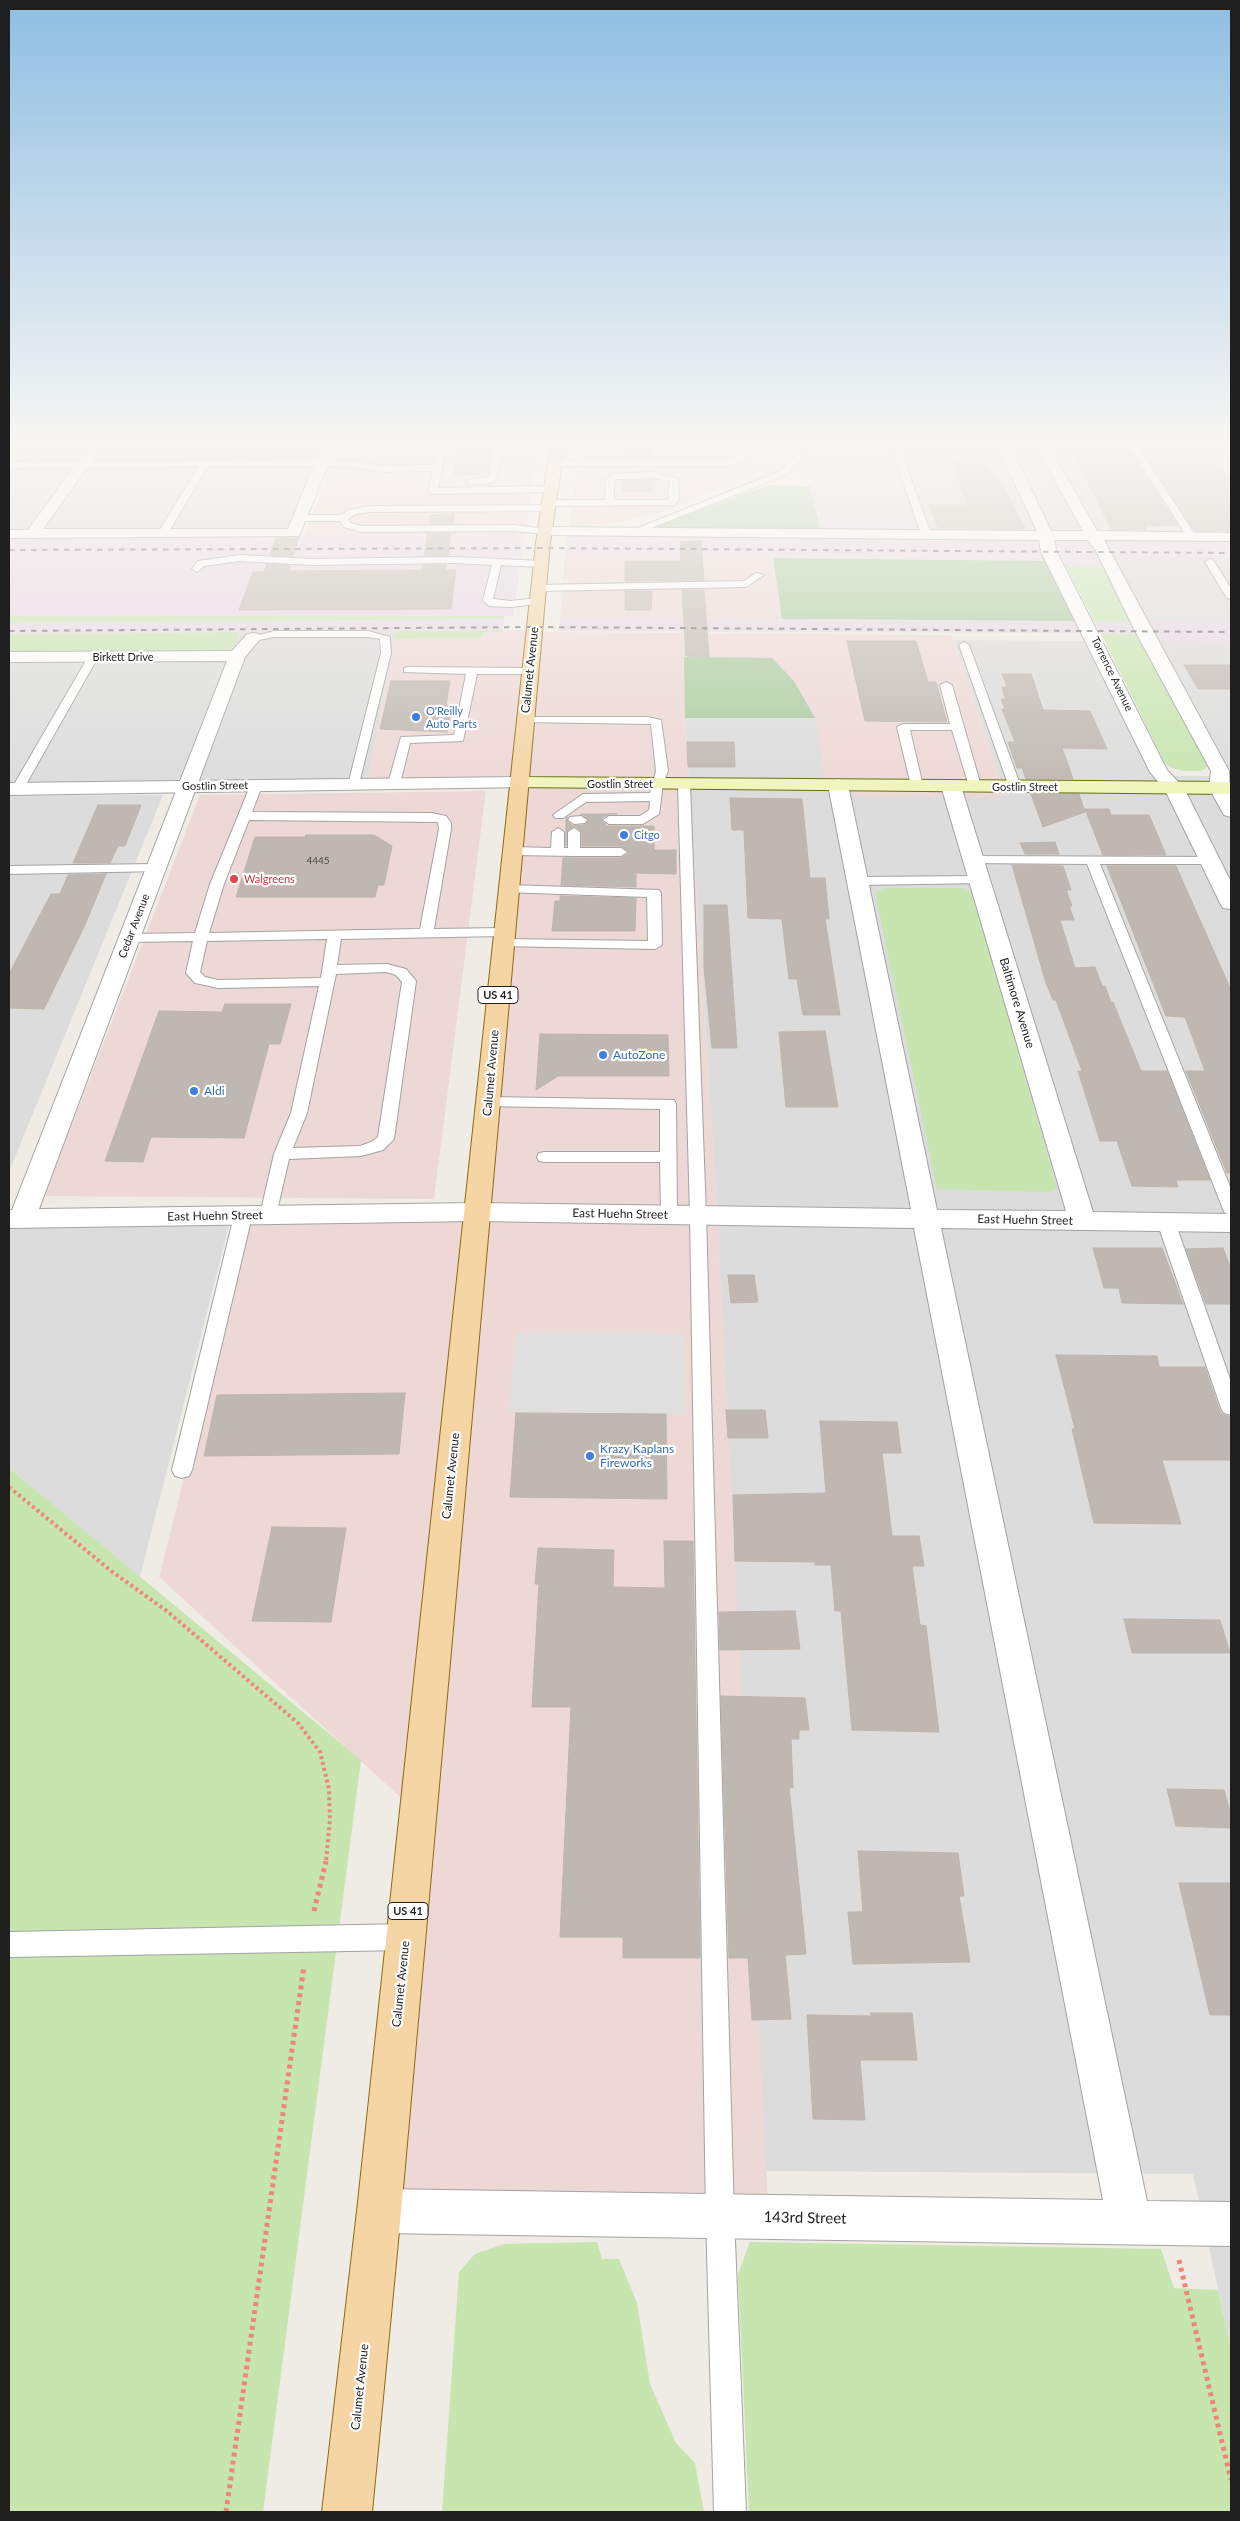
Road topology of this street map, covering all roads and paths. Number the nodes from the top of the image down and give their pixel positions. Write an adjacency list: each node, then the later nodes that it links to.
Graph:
1 (235, 559): 9 (lane)
2 (252, 559): 6 (lane)
3 (541, 559): 8 (main road, Calumet Avenue / US 41)
4 (1052, 559): 36 (street, Torrence Avenue)
5 (1107, 559): 37 (street)
6 (497, 562): 8 (lane); 11 (lane)
7 (1210, 562): 12 (lane)
8 (541, 564): 11 (main road, Calumet Avenue / US 41)
9 (197, 569)
10 (759, 575): 11 (lane)
11 (538, 594): 20 (main road, Calumet Avenue / US 41)
12 (1231, 596)
13 (253, 638): 15 (street, Cedar Avenue); 27 (lane)
14 (964, 645): 33 (lane)
15 (237, 656): 17 (street, Birkett Drive); 34 (street, Cedar Avenue)
16 (9, 657): 17 (street, Birkett Drive)
17 (93, 657): 35 (lane)
18 (408, 670): 19 (lane)
19 (472, 670): 20 (lane); 25 (lane)
20 (530, 671): 22 (main road, Calumet Avenue / US 41)
21 (946, 685): 23 (lane)
22 (525, 720): 24 (main road, Calumet Avenue / US 41); 38 (lane)
23 (958, 727): 30 (lane); 32 (lane)
24 (519, 783): 25 (street, Gostlin Street); 38 (main road, Gostlin Street); 47 (main road, Calumet Avenue / US 41)
25 (394, 784): 27 (street, Gostlin Street)
26 (684, 784): 29 (main road, Gostlin Street); 38 (main road, Gostlin Street); 72 (lane)
27 (354, 785): 28 (street, Gostlin Street)
28 (256, 786): 34 (street, Gostlin Street); 43 (lane)
29 (838, 786): 30 (main road, Gostlin Street); 56 (street)
30 (918, 786): 31 (main road, Gostlin Street)
31 (951, 786): 32 (main road, Gostlin Street); 55 (street, Baltimore Avenue)
32 (975, 786): 33 (main road, Gostlin Street)
33 (1015, 786): 36 (main road, Gostlin Street)
34 (187, 787): 35 (street, Gostlin Street); 53 (street, Cedar Avenue)
35 (13, 788)
36 (1174, 788): 37 (main road, Gostlin Street); 52 (street, Torrence Avenue)
37 (1225, 788): 42 (street)
38 (656, 791): 41 (lane); 44 (lane)
39 (594, 810): 44 (lane)
40 (621, 810): 41 (lane)
41 (656, 810): 45 (lane)
42 (1231, 811)
43 (244, 816): 59 (lane); 61 (lane)
44 (571, 817): 49 (lane)
45 (609, 820)
46 (558, 832): 48 (lane)
47 (512, 851): 48 (lane); 57 (main road, Calumet Avenue / US 41)
48 (558, 851): 49 (lane)
49 (574, 852): 50 (lane)
50 (621, 852)
51 (1092, 860): 52 (lane); 55 (lane); 69 (lane)
52 (1210, 860): 58 (street, Torrence Avenue)
53 (156, 868): 54 (lane); 62 (street, Cedar Avenue)
54 (9, 870)
55 (977, 870): 56 (lane); 76 (street, Baltimore Avenue)
56 (858, 881): 74 (street)
57 (509, 889): 63 (main road, Calumet Avenue / US 41); 63 (lane)
58 (1231, 903)
59 (426, 933): 60 (lane); 63 (lane)
60 (335, 934): 61 (lane); 64 (lane)
61 (201, 937): 62 (lane); 64 (lane)
62 (129, 938): 75 (street, Cedar Avenue)
63 (504, 938): 65 (main road, Calumet Avenue / US 41)
64 (328, 976): 66 (lane); 66 (lane)
65 (488, 1102): 68 (lane); 70 (main road, Calumet Avenue / US 41)
66 (282, 1154): 73 (lane)
67 (545, 1157): 68 (lane)
68 (668, 1157): 71 (lane)
69 (1231, 1209)
70 (477, 1212): 71 (street, East Huehn Street); 73 (street, East Huehn Street); 81 (main road, Calumet Avenue / US 41)
71 (669, 1215): 72 (street, East Huehn Street)
72 (698, 1215): 74 (street, East Huehn Street); 84 (lane)
73 (255, 1216): 75 (street, East Huehn Street); 80 (lane)
74 (926, 1218): 76 (street, East Huehn Street); 85 (street)
75 (15, 1219)
76 (1082, 1221): 77 (street, East Huehn Street)
77 (1166, 1222): 78 (street, East Huehn Street); 79 (lane)
78 (1231, 1223)
79 (1231, 1408)
80 (182, 1470)
81 (406, 1937): 82 (lane); 83 (main road, Calumet Avenue / US 41)
82 (9, 1945)
83 (379, 2211): 84 (street, 143rd Street); 89 (main road, Calumet Avenue / US 41)
84 (720, 2216): 85 (street, 143rd Street); 90 (lane)
85 (1129, 2222): 86 (street, 143rd Street)
86 (1231, 2225)
87 (1178, 2252): 88 (path)
88 (1231, 2480)
89 (347, 2512)
90 (730, 2512)

